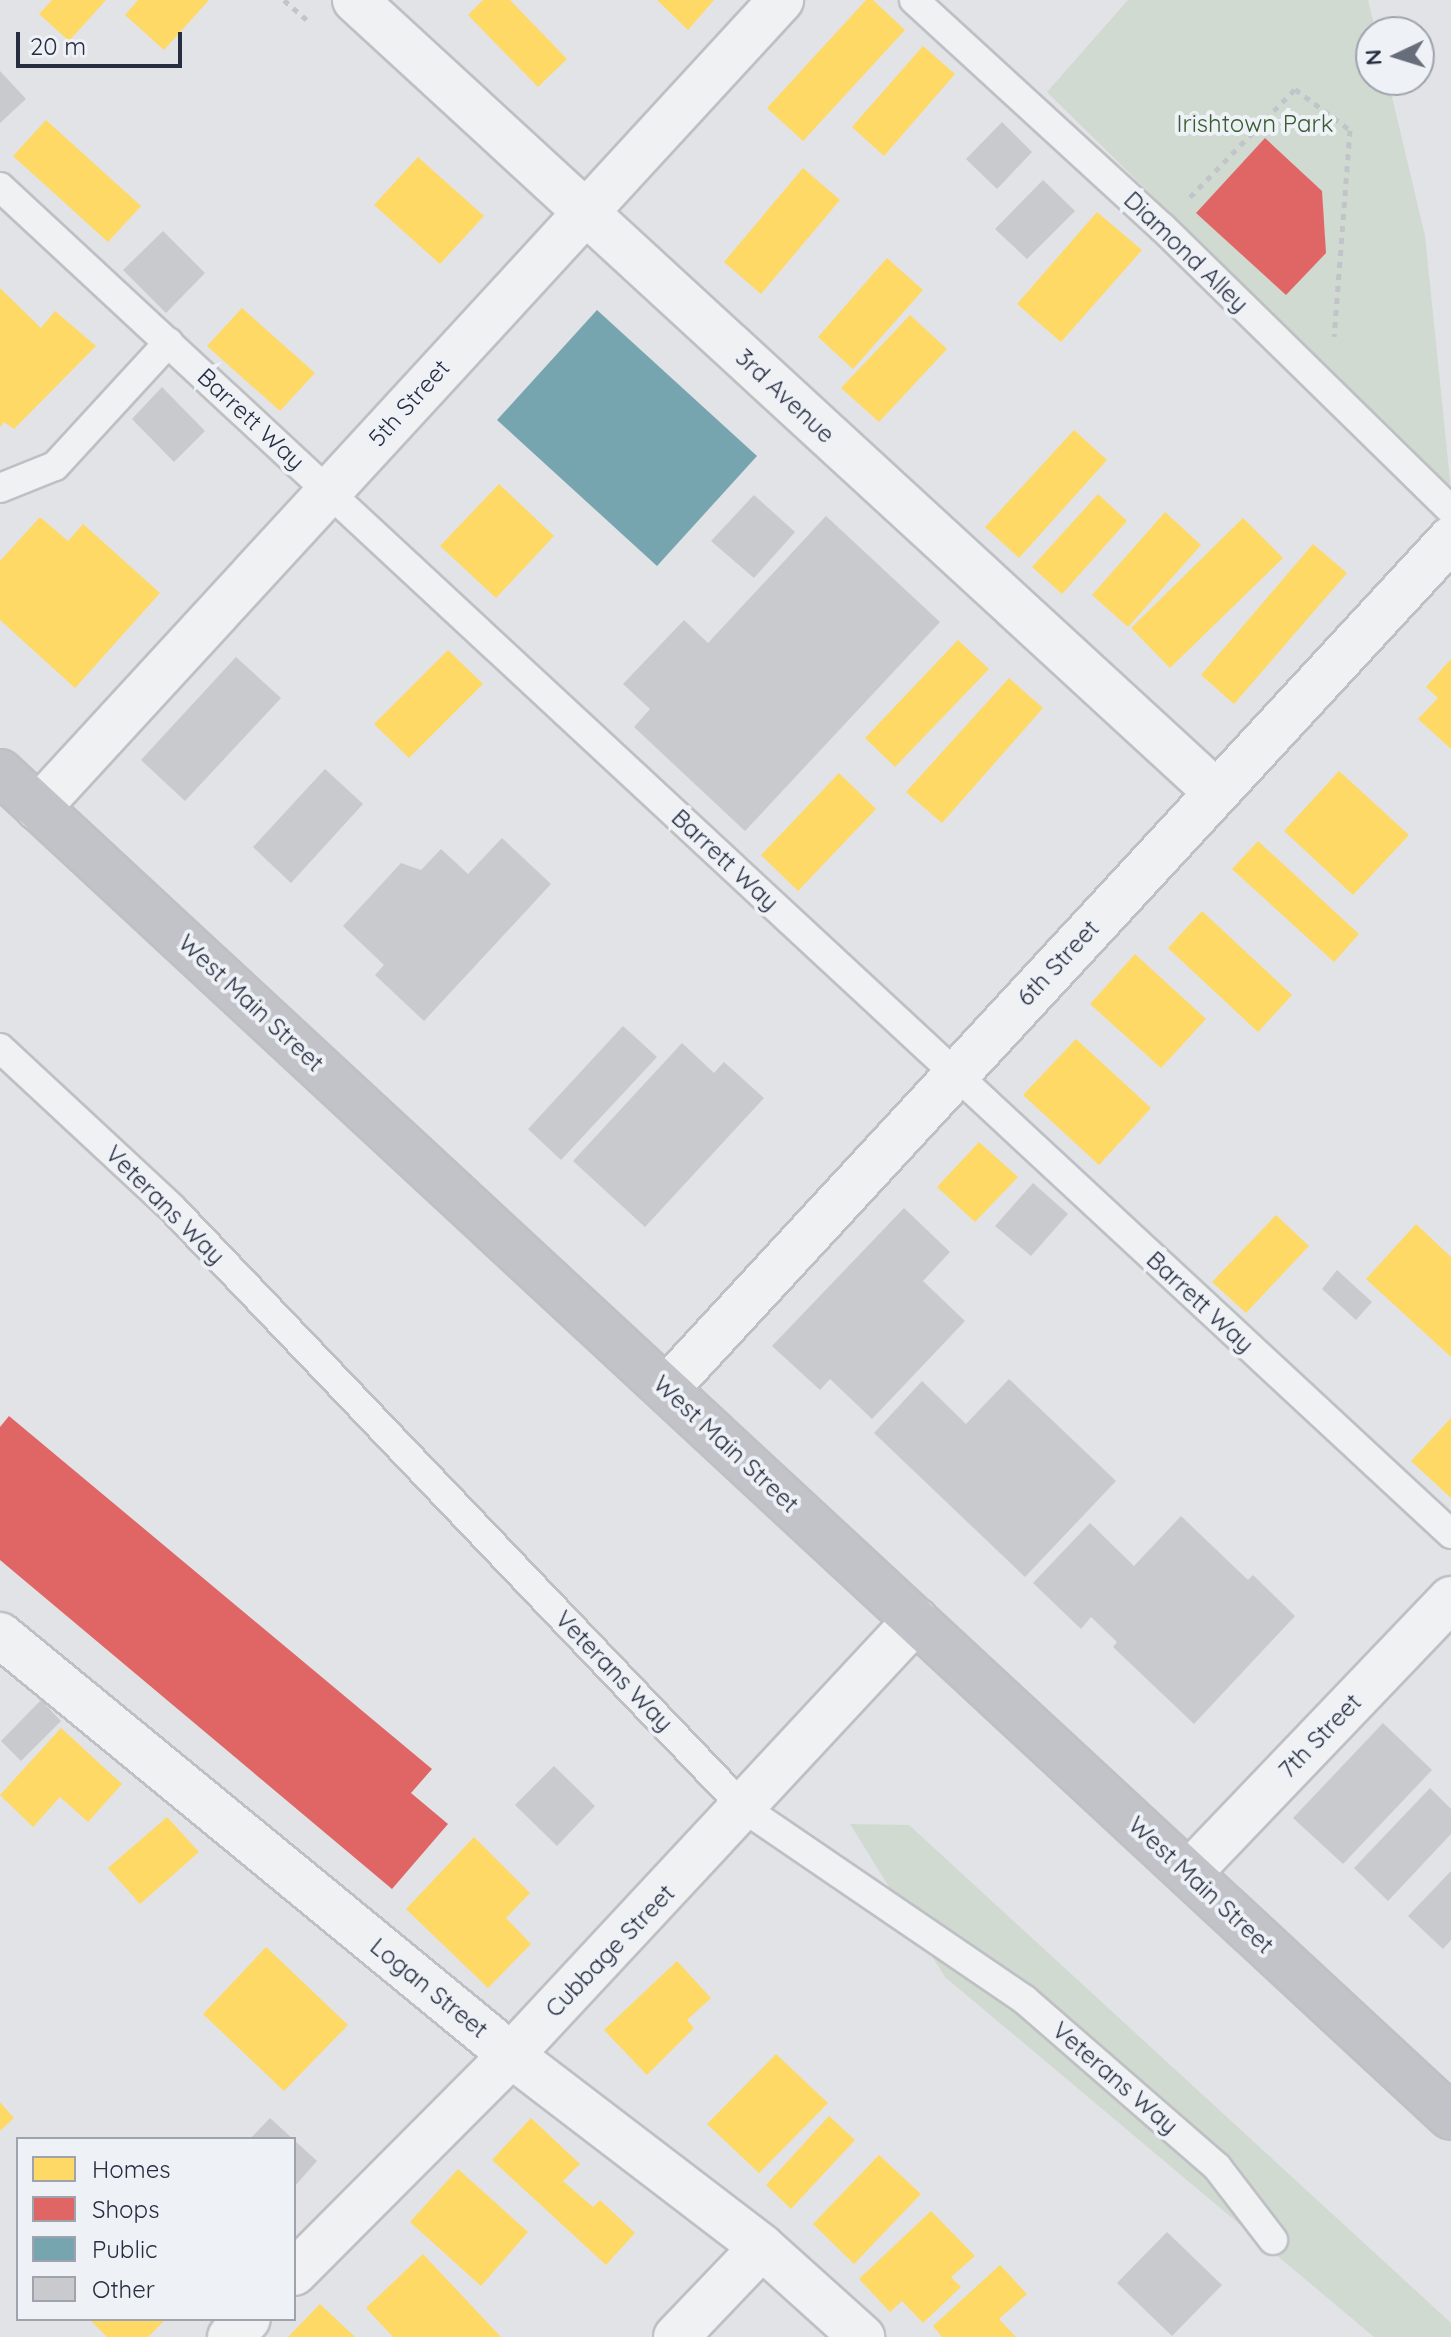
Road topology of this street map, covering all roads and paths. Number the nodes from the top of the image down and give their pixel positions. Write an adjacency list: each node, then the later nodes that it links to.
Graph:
1 (355, 0): 5 (street, 3rd Avenue)
2 (781, 0): 5 (street, 5th Street)
3 (914, 0): 6 (lane, Diamond Alley)
4 (0, 187): 7 (lane, Barrett Way)
5 (583, 211): 10 (street, 5th Street); 14 (street, 3rd Avenue)
6 (1162, 227): 8 (lane, Diamond Alley); 8 (path)
7 (169, 342): 9 (lane); 10 (lane, Barrett Way)
8 (1322, 384): 11 (lane, Diamond Alley)
9 (0, 488)
10 (330, 492): 15 (street, 5th Street); 17 (lane, Barrett Way)
11 (1451, 510)
12 (1451, 539): 14 (street, 6th Street)
13 (0, 772): 15 (main road, West Main Street)
14 (1216, 792): 17 (street, 6th Street)
15 (38, 808): 18 (main road, West Main Street)
16 (0, 1048): 23 (lane, Veterans Way)
17 (955, 1075): 18 (street, 6th Street); 19 (lane, Barrett Way)
18 (667, 1388): 21 (main road, West Main Street)
19 (1451, 1534)
20 (1451, 1599): 24 (street, 7th Street)
21 (916, 1620): 23 (street, Cubbage Street); 24 (main road, West Main Street)
22 (0, 1635): 25 (street, Logan Street)
23 (745, 1809): 25 (street, Cubbage Street); 27 (lane, Veterans Way)
24 (1189, 1873): 26 (main road, West Main Street)
25 (511, 2055): 28 (street, Logan Street); 29 (street, Cubbage Street)
26 (1451, 2117)
27 (1273, 2240)
28 (762, 2247): 32 (street); 33 (street, Logan Street)
29 (296, 2271)
30 (246, 2321): 31 (street)
31 (230, 2337)
32 (676, 2337)
33 (862, 2337)

